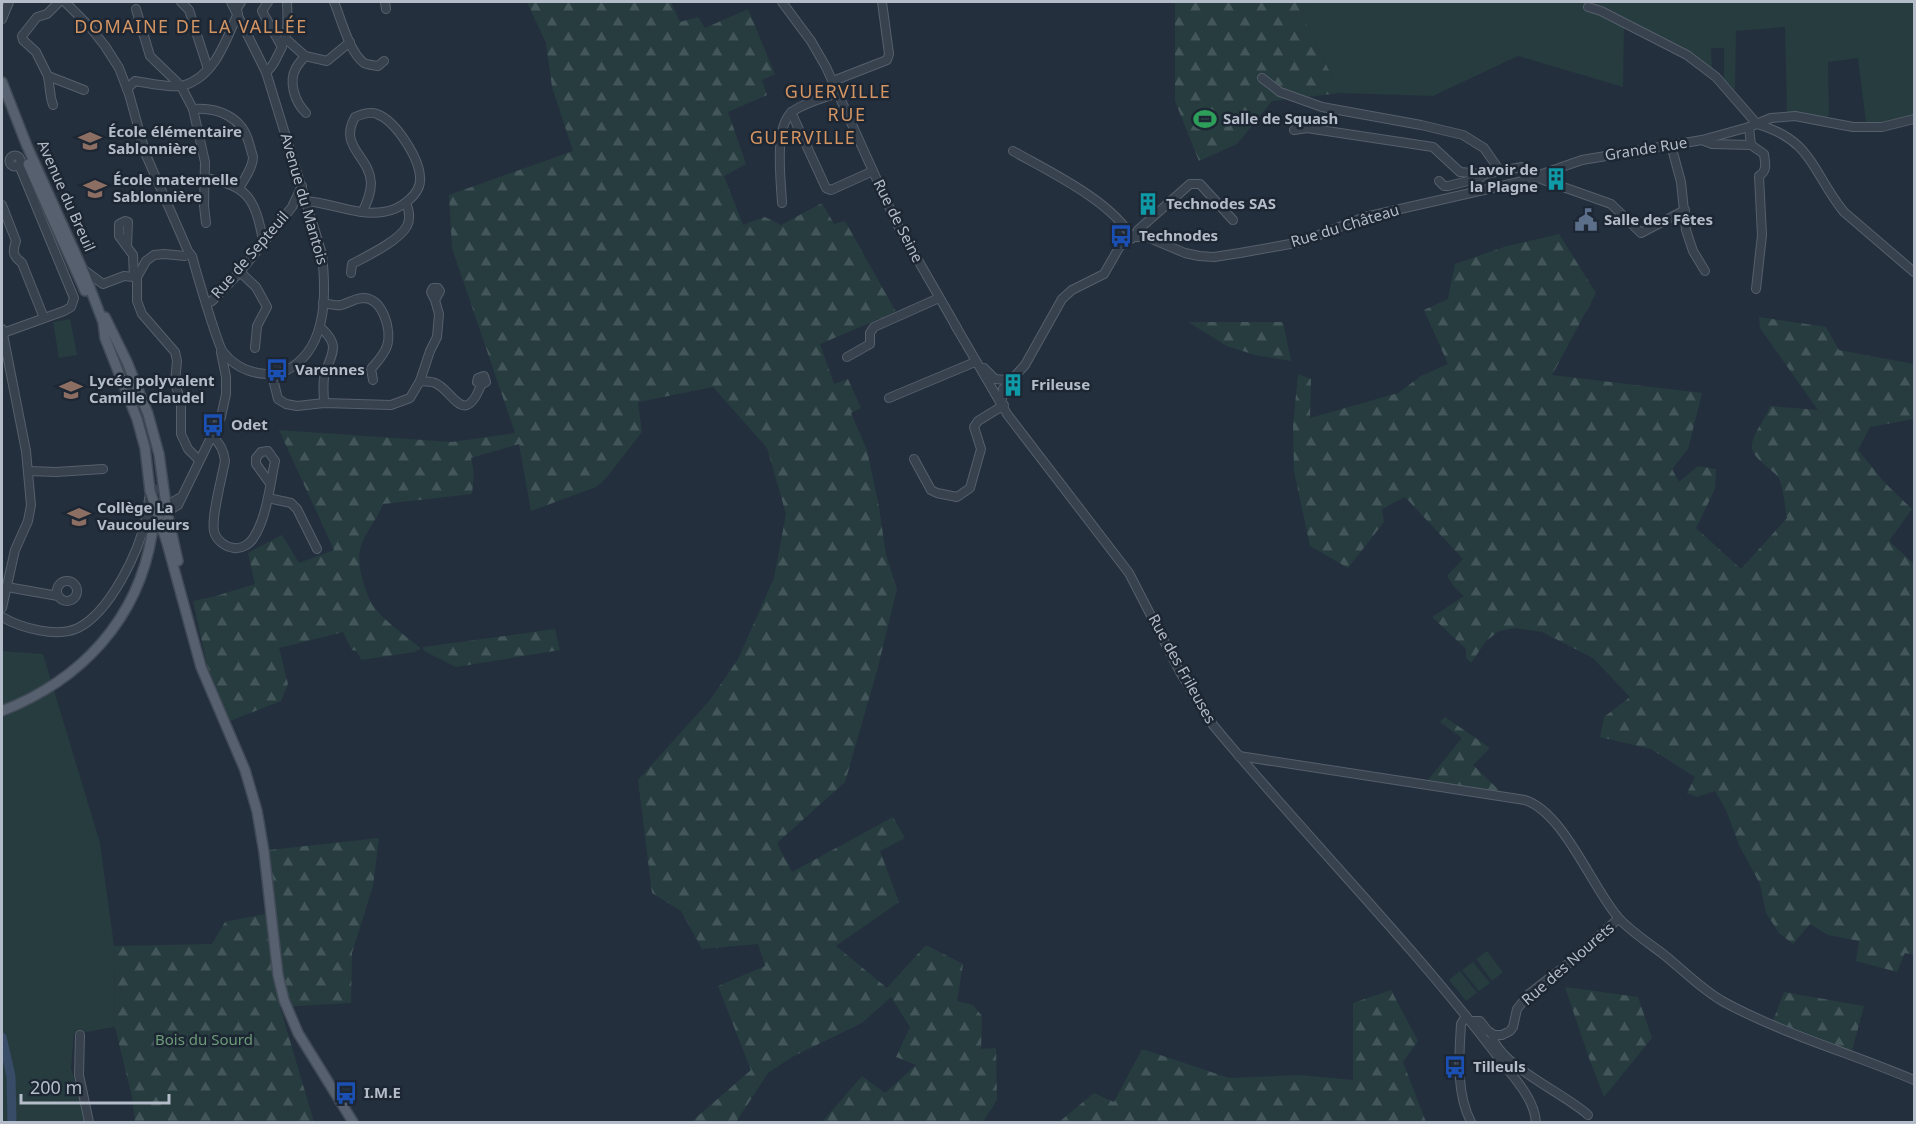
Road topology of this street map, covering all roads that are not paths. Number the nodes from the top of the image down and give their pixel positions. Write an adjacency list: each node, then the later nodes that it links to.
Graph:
1 (4, 2): 14 (street)
2 (9, 2): 18 (street)
3 (59, 2): 28 (street)
4 (65, 2): 25 (street)
5 (181, 2): 26 (street)
6 (231, 2): 17 (street, Avenue du Mantois)
7 (241, 2): 17 (street)
8 (268, 2): 22 (street)
9 (279, 2): 13 (street)
10 (334, 2): 21 (street)
11 (782, 2): 31 (street, Rue de Seine)
12 (882, 2): 31 (street)
13 (287, 4): 22 (street)
14 (2, 6)
15 (1588, 7): 43 (street)
16 (136, 9): 33 (street)
17 (237, 11): 19 (street); 20 (street, Avenue du Mantois)
18 (2, 19)
19 (230, 30): 20 (street); 26 (street)
20 (246, 30): 27 (street, Avenue du Mantois)
21 (350, 42): 23 (street); 24 (street)
22 (284, 43): 23 (street); 27 (street)
23 (305, 56): 41 (street)
24 (384, 61)
25 (119, 69): 30 (street); 34 (street)
26 (208, 69): 33 (street)
27 (266, 72): 58 (street, Avenue du Mantois)
28 (48, 76): 35 (street); 38 (street)
29 (1262, 78): 51 (street)
30 (135, 81): 33 (street); 34 (street)
31 (833, 81): 36 (street, Rue de Seine)
32 (2, 82): 73 (main road, Avenue du Breuil)
33 (181, 86): 39 (street)
34 (127, 89): 72 (street)
35 (84, 90)
36 (838, 93): 40 (street); 50 (street, Rue de Seine)
37 (2, 98): 85 (main road, Avenue du Breuil)
38 (53, 105)
39 (193, 109): 54 (street); 59 (street)
40 (791, 112): 50 (street); 62 (street)
41 (306, 113)
42 (1914, 119): 43 (street, Grande Rue)
43 (1752, 128): 45 (street, Grande Rue); 47 (street); 76 (street)
44 (1294, 130): 52 (street)
45 (1702, 140): 46 (street, Grande Rue); 47 (street)
46 (1671, 145): 53 (street, Grande Rue); 57 (street)
47 (1747, 145): 79 (street)
48 (1013, 151): 69 (street)
49 (19, 165): 84 (street)
50 (873, 171): 80 (street, Rue de Seine)
51 (1500, 171): 52 (street); 53 (street)
52 (1485, 174): 55 (street)
53 (1536, 177): 65 (street); 69 (street, Rue du Château)
54 (205, 178): 59 (street); 68 (street)
55 (1439, 181)
56 (1692, 181): 57 (street)
57 (1681, 182): 65 (street)
58 (302, 186): 60 (street, Avenue du Mantois); 64 (street, Rue de Septeuil)
59 (239, 188): 70 (street)
60 (307, 202): 64 (street, Rue de Septeuil); 66 (street); 83 (street, Avenue du Mantois)
61 (406, 203): 66 (street); 66 (street); 77 (street)
62 (782, 203)
63 (2, 205): 84 (street)
64 (292, 207): 70 (street, Rue de Septeuil)
65 (1685, 210): 74 (street)
66 (363, 211)
67 (1233, 220): 69 (street)
68 (206, 223)
69 (1134, 237): 99 (street)
70 (263, 240): 75 (street, Rue de Septeuil)
71 (127, 246): 78 (street)
72 (187, 254): 78 (street); 82 (street)
73 (82, 269): 78 (street); 85 (main road, Avenue du Breuil); 114 (main road)
74 (1705, 271)
75 (240, 272): 82 (street, Rue de Septeuil); 89 (street)
76 (1914, 272)
77 (351, 273)
78 (136, 277): 107 (street)
79 (1756, 288)
80 (939, 298): 86 (street, Rue de Seine); 91 (street)
81 (435, 300): 98 (street)
82 (207, 303): 90 (street)
83 (323, 303): 87 (street, Avenue du Mantois); 97 (street)
84 (44, 318): 88 (street)
85 (103, 322): 110 (main road, Avenue du Breuil); 112 (main road)
86 (955, 325): 92 (street); 94 (street, Rue de Seine)
87 (320, 327): 95 (street, Avenue du Mantois); 104 (street)
88 (2, 331): 109 (street)
89 (255, 348)
90 (221, 351): 93 (street); 96 (street)
91 (847, 357)
92 (975, 362): 101 (street); 102 (street)
93 (239, 367): 95 (street); 96 (street)
94 (984, 368): 99 (street); 101 (street, Rue de Seine)
95 (272, 375): 104 (street)
96 (226, 376): 105 (street)
97 (373, 380)
98 (420, 381): 100 (street); 104 (street)
99 (1006, 383): 101 (street); 103 (street)
100 (481, 385)
101 (994, 389): 103 (street)
102 (889, 398)
103 (1003, 403): 106 (street); 126 (street, Rue des Frileuses)
104 (324, 404)
105 (212, 436): 107 (street); 113 (street)
106 (915, 459)
107 (199, 460): 114 (street)
108 (103, 469): 109 (street)
109 (28, 471): 120 (street)
110 (155, 480)
111 (269, 482): 113 (street)
112 (150, 491): 115 (main road); 116 (street)
113 (268, 498): 119 (street)
114 (167, 509): 115 (street); 124 (main road)
115 (157, 514): 116 (street); 117 (main road); 118 (street)
116 (146, 519): 118 (street)
117 (161, 528): 118 (street); 124 (main road)
118 (148, 533): 123 (street); 125 (main road)
119 (317, 549)
120 (7, 587): 121 (street); 122 (street)
121 (58, 596)
122 (2, 608)
123 (2, 617)
124 (188, 620): 135 (main road)
125 (2, 711)
126 (1239, 756): 127 (street); 128 (street, Rue des Frileuses)
127 (1618, 919): 130 (street, Rue des Nourets); 132 (street)
128 (1471, 1021): 130 (street); 131 (street); 131 (street); 137 (street, Rue des Frileuses)
129 (80, 1035): 134 (street)
130 (1492, 1035): 133 (street)
131 (1461, 1045): 136 (street)
132 (1914, 1080)
133 (1588, 1114)
134 (89, 1122)
135 (355, 1122)
136 (1471, 1122)
137 (1536, 1122)

